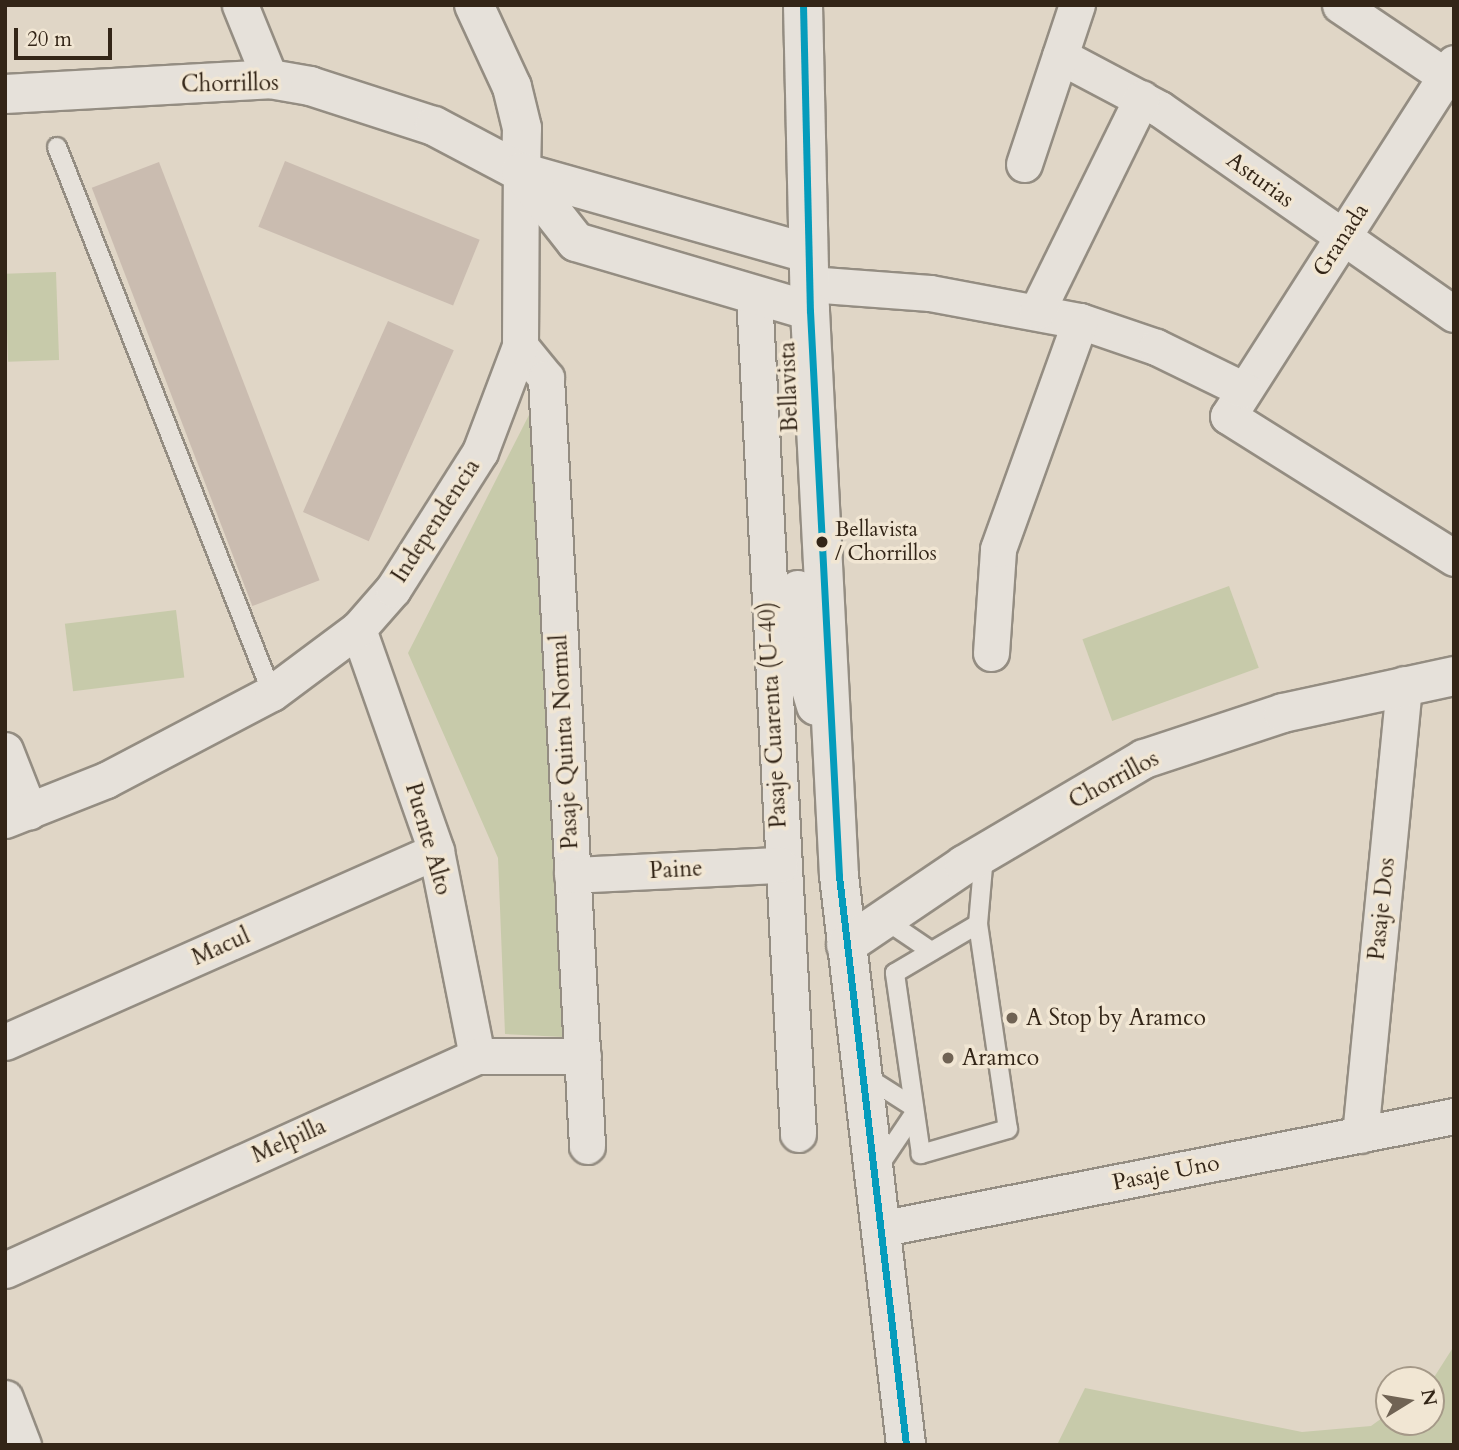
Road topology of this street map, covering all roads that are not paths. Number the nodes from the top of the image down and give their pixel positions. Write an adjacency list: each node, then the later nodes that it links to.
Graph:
1 (240, 5): 8 (street)
2 (474, 5): 13 (street)
3 (802, 5): 15 (street, Bellavista)
4 (1077, 5): 6 (street)
5 (1340, 5): 7 (street)
6 (1060, 56): 10 (street, Asturias); 12 (street)
7 (1451, 74): 14 (street, Granada)
8 (270, 79): 9 (street, Chorrillos); 13 (street, Chorrillos)
9 (5, 94)
10 (1142, 98): 14 (street, Asturias); 16 (street)
11 (57, 147): 26 (lane)
12 (1024, 164)
13 (521, 172): 15 (street, Chorrillos); 15 (street, Chorrillos); 19 (street, Independencia)
14 (1341, 239): 17 (street, Asturias); 20 (street, Granada)
15 (792, 282): 16 (street); 31 (street, Pasaje Cuarenta (U-40)); 35 (street, Bellavista)
16 (1037, 311): 18 (street)
17 (1454, 314)
18 (1080, 321): 20 (street); 23 (street)
19 (520, 346): 22 (street, Independencia); 32 (street, Pasaje Quinta Normal)
20 (1236, 403): 21 (street)
21 (1454, 558)
22 (358, 629): 26 (street, Independencia); 29 (street, Puente Alto)
23 (991, 653)
24 (1454, 676): 25 (street, Chorrillos)
25 (1404, 684): 30 (street, Chorrillos); 44 (street, Pasaje Dos)
26 (272, 693): 28 (street, Independencia)
27 (5, 750): 28 (street)
28 (17, 816)
29 (436, 851): 37 (street, Macul); 38 (street, Puente Alto)
30 (984, 853): 33 (street, Chorrillos); 34 (lane)
31 (780, 865): 32 (street, Paine); 43 (street, Pasaje Cuarenta (U-40))
32 (572, 875): 39 (street, Pasaje Quinta Normal)
33 (884, 919): 35 (street, Chorrillos); 36 (lane)
34 (978, 925): 36 (lane); 41 (lane)
35 (846, 945): 40 (street, Bellavista)
36 (931, 951): 41 (lane)
37 (5, 1042)
38 (477, 1056): 39 (street, Melpilla); 48 (street, Melpilla)
39 (583, 1056): 45 (street, Pasaje Quinta Normal)
40 (861, 1074): 41 (lane); 46 (street, Bellavista)
41 (913, 1110): 46 (lane)
42 (1454, 1116): 44 (street, Pasaje Uno)
43 (798, 1134)
44 (1360, 1135): 47 (street, Pasaje Uno)
45 (587, 1146)
46 (873, 1175): 47 (street, Bellavista)
47 (879, 1228): 51 (street, Bellavista)
48 (5, 1270)
49 (5, 1399): 50 (street)
50 (23, 1445)
51 (906, 1445)

